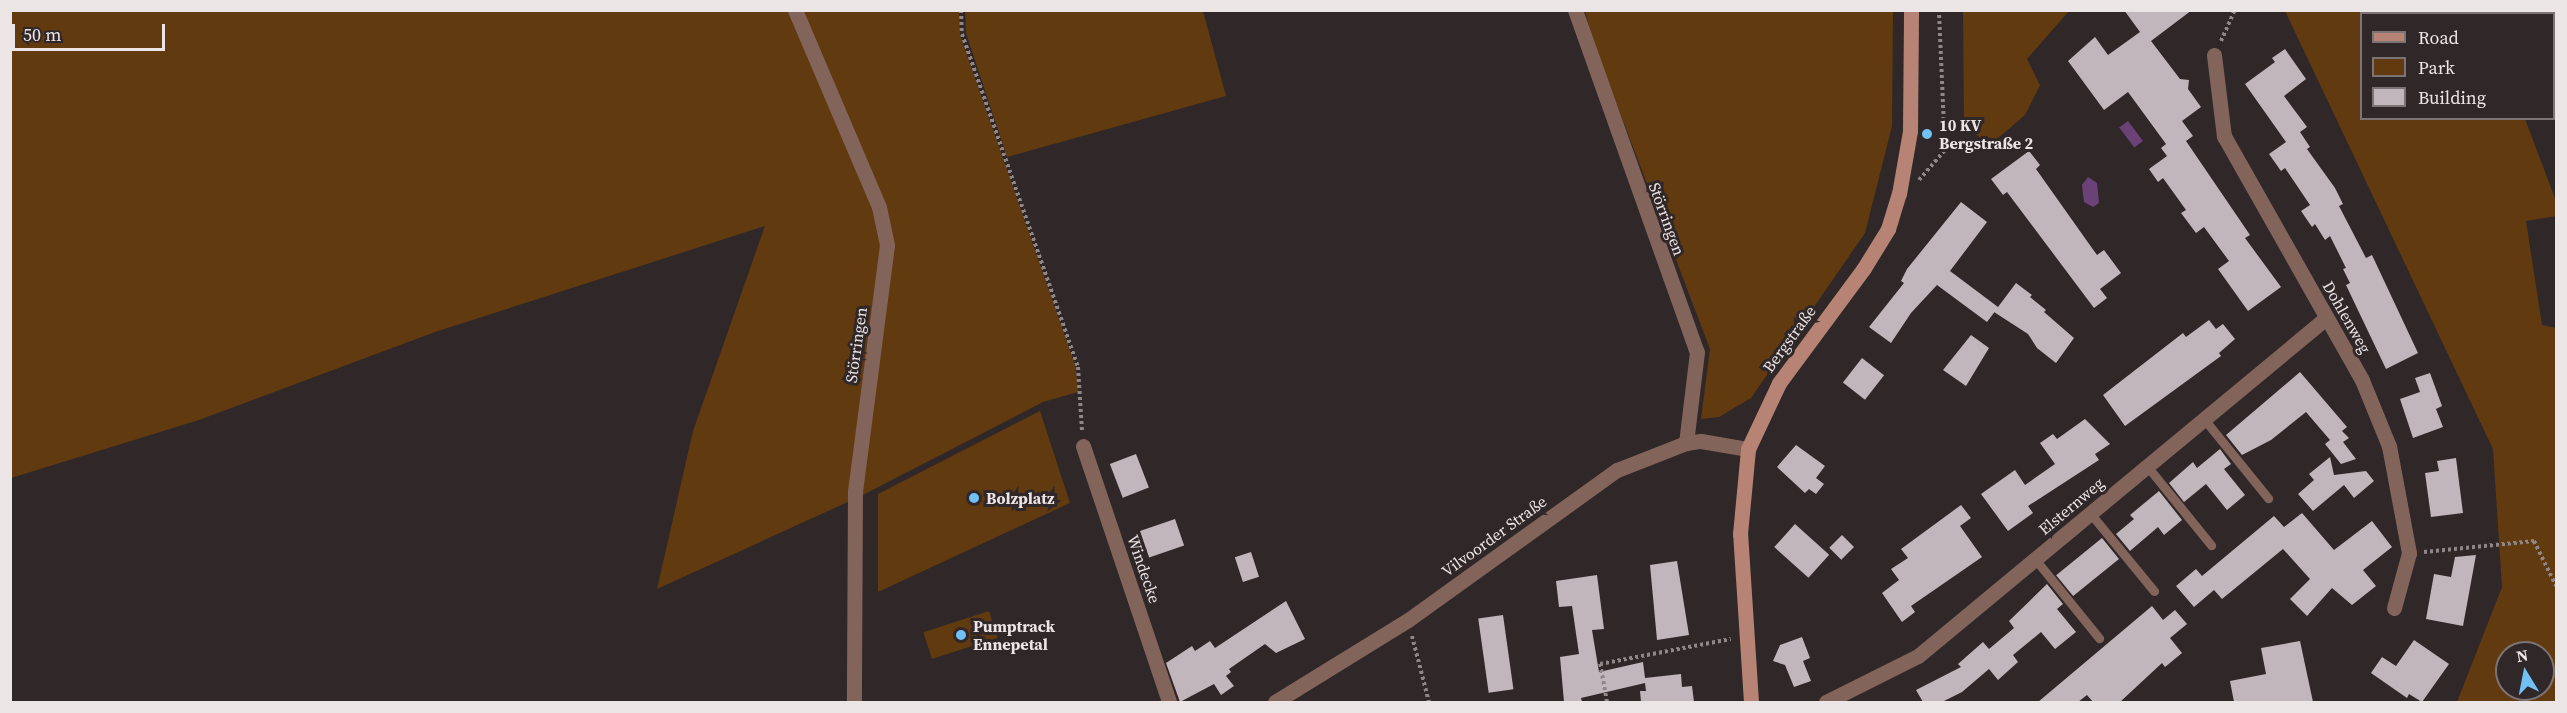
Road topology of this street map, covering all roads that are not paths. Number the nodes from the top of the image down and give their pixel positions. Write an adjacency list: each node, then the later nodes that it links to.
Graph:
1 (795, 10): 18 (street, Störringen)
2 (1575, 10): 7 (street, Störringen)
3 (1911, 10): 9 (street, Bergstraße)
4 (2214, 55): 5 (street, Dohlenweg)
5 (2326, 318): 6 (street, Elsternweg); 16 (street, Dohlenweg)
6 (2204, 419): 10 (street, Elsternweg); 11 (lane)
7 (1686, 443): 9 (street, Vilvoorder Straße); 20 (street, Vilvoorder Straße)
8 (1083, 446): 19 (street, Windecke)
9 (1748, 449): 21 (street, Bergstraße)
10 (2146, 466): 12 (street, Elsternweg); 13 (lane)
11 (2268, 498)
12 (2090, 513): 14 (street, Elsternweg); 15 (lane)
13 (2211, 545)
14 (2035, 559): 17 (lane); 22 (street, Elsternweg)
15 (2154, 591)
16 (2394, 608)
17 (2099, 638)
18 (854, 702)
19 (1169, 702)
20 (1275, 702)
21 (1751, 702)
22 (1826, 702)

